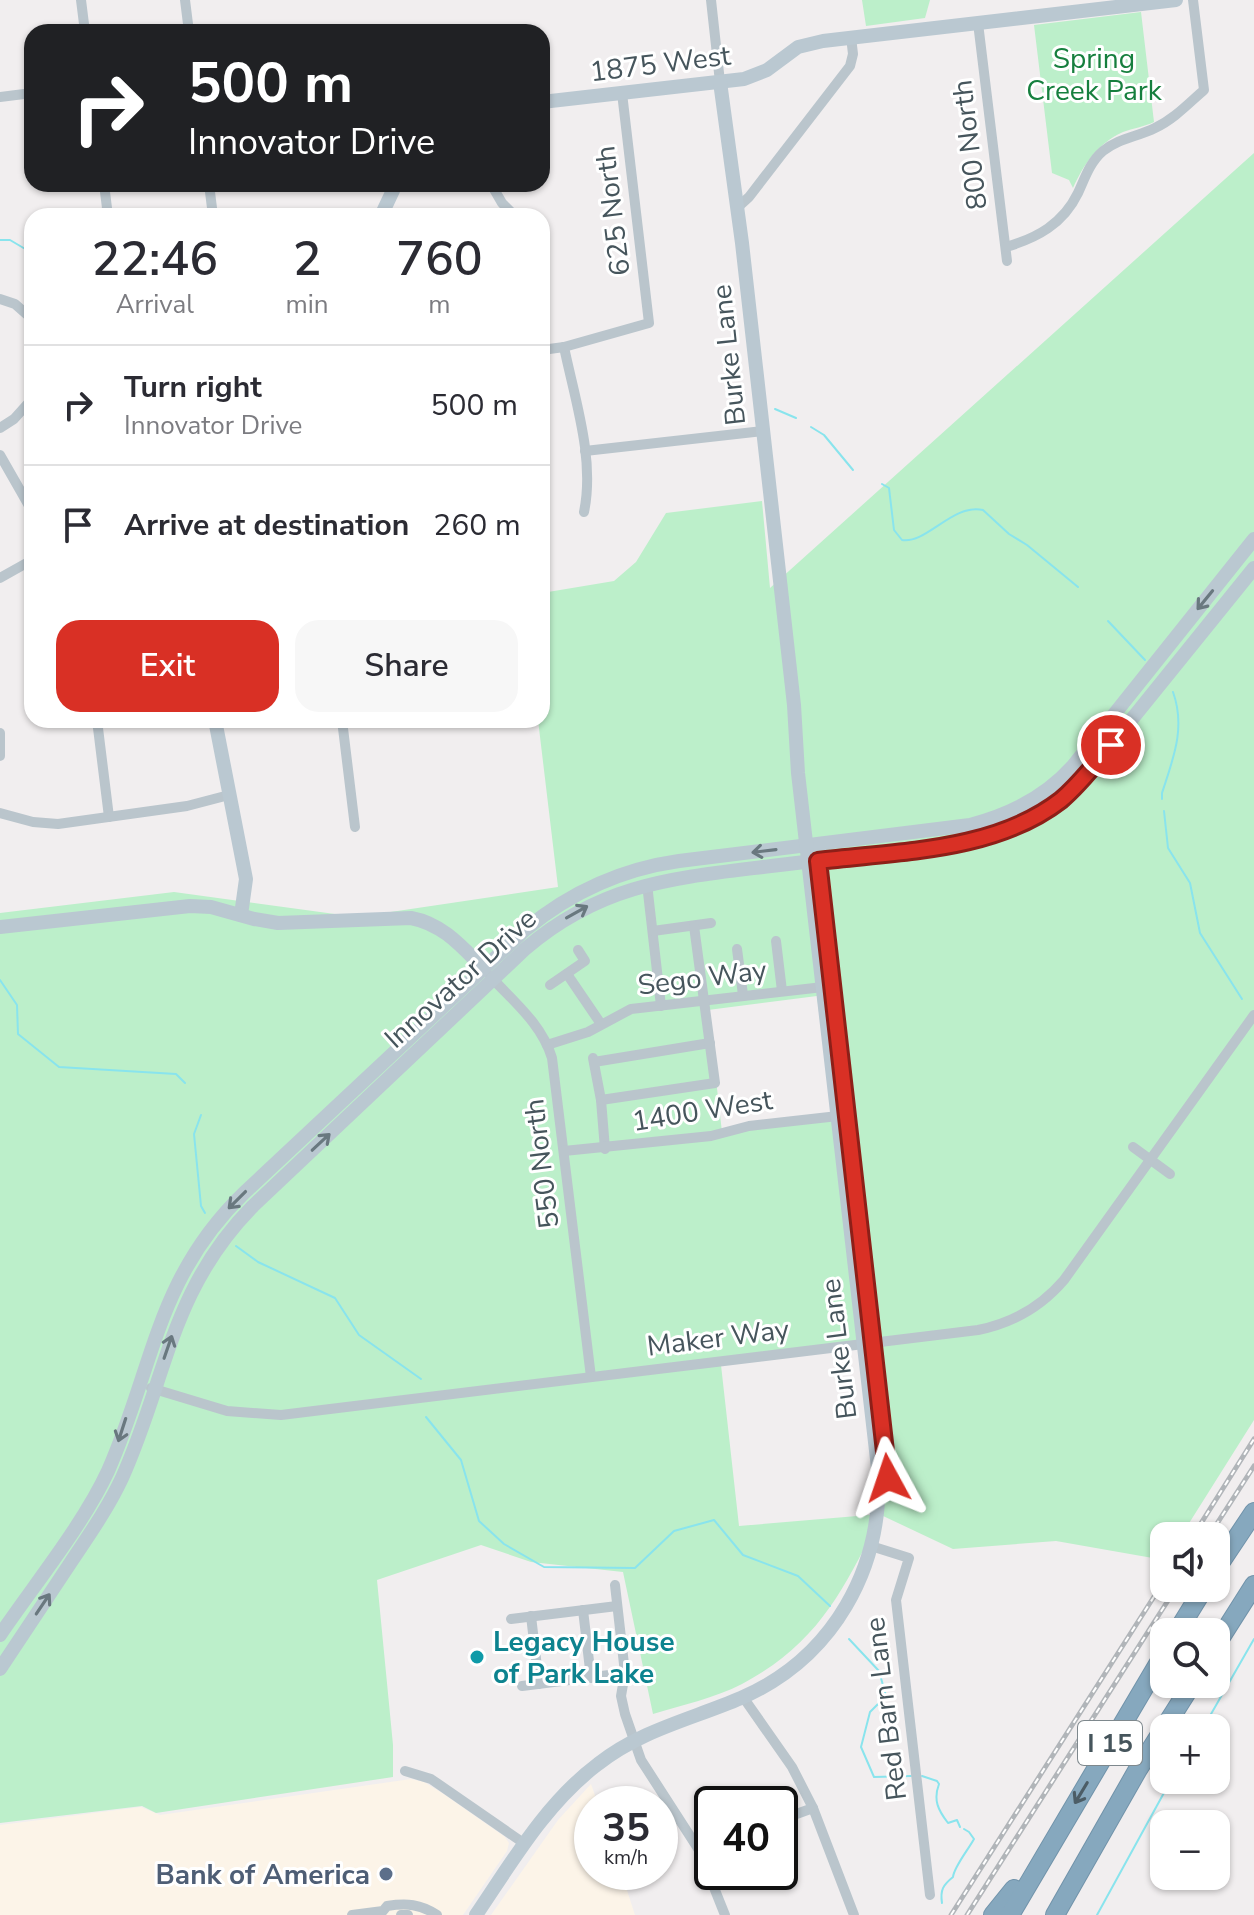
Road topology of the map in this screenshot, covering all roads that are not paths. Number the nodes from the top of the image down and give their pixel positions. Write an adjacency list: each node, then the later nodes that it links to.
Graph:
1 (81, 0): 8 (street)
2 (185, 0): 9 (street)
3 (711, 0): 11 (street, Burke Lane)
4 (1176, 0): 6 (street, 1875 West)
5 (1193, 0): 17 (street)
6 (1128, 3): 7 (street, 1875 West)
7 (978, 23): 10 (street, 1875 West); 17 (street, 800 North)
8 (84, 24)
9 (188, 24)
10 (851, 37): 11 (street, 1875 West); 16 (street)
11 (720, 82): 12 (street, 1875 West); 16 (street, Burke Lane)
12 (622, 93): 15 (street, 1875 West); 21 (street, 625 North)
13 (24, 94): 14 (street)
14 (0, 97)
15 (550, 101)
16 (738, 207): 25 (street, Burke Lane)
17 (1006, 247): 18 (street, 800 North)
18 (1007, 261)
19 (0, 299): 20 (street)
20 (24, 312)
21 (564, 347): 22 (street); 26 (street)
22 (550, 349)
23 (24, 408): 24 (street)
24 (0, 428)
25 (763, 431): 26 (street); 43 (street, Burke Lane)
26 (585, 451): 29 (street)
27 (0, 455): 28 (street)
28 (24, 497)
29 (584, 512)
30 (1254, 539): 43 (street, Innovator Drive, one-way to 43)
31 (24, 564): 33 (street)
32 (1254, 568): 44 (street, Innovator Drive)
33 (0, 578)
34 (98, 728): 41 (street)
35 (216, 728): 39 (street)
36 (343, 728): 42 (street)
37 (0, 733): 38 (street)
38 (0, 756)
39 (229, 795): 41 (street); 46 (street)
40 (0, 813): 41 (street)
41 (109, 817)
42 (355, 827)
43 (811, 845): 44 (street, Burke Lane); 54 (street, Innovator Drive, one-way to 54)
44 (813, 861): 45 (street, Innovator Drive); 57 (street, Burke Lane); 67 (street, Burke Lane)
45 (647, 884): 50 (street); 54 (street, Innovator Drive, one-way to 45)
46 (241, 915): 49 (street); 54 (street)
47 (711, 923): 48 (street)
48 (694, 926): 50 (street); 60 (street)
49 (0, 927)
50 (653, 931): 61 (street)
51 (776, 941): 58 (street)
52 (737, 949): 59 (street)
53 (578, 950): 55 (street)
54 (488, 974): 65 (street, 550 North); 75 (street, Innovator Drive, one-way to 75); 76 (street, Innovator Drive, one-way to 54)
55 (567, 974): 56 (street); 63 (street)
56 (550, 985)
57 (823, 987): 58 (street, Sego Way); 67 (street, Burke Lane)
58 (782, 991): 59 (street, Sego Way)
59 (743, 995): 60 (street, Sego Way)
60 (704, 1000): 61 (street, Sego Way); 64 (street)
61 (661, 1006): 63 (street, Sego Way)
62 (1254, 1015): 71 (street, Maker Way)
63 (601, 1024): 65 (street, Sego Way)
64 (710, 1043): 66 (street); 66 (street)
65 (547, 1045): 70 (street, 550 North)
66 (601, 1100): 69 (street)
67 (842, 1116): 69 (street, 1400 West); 73 (street, Burke Lane)
68 (1133, 1147): 71 (street)
69 (605, 1149): 70 (street, 1400 West)
70 (564, 1151): 74 (street, 550 North)
71 (1150, 1160): 72 (street); 73 (street, Maker Way)
72 (1170, 1174)
73 (868, 1343): 74 (street, Maker Way); 78 (street, Burke Lane)
74 (591, 1377): 76 (street, Maker Way)
75 (138, 1384): 76 (street, Maker Way); 87 (street, Innovator Drive, one-way to 87)
76 (154, 1389): 88 (street, Innovator Drive, one-way to 76)
77 (1254, 1512): 79 (highway)
78 (875, 1548): 94 (street, Burke Lane); 105 (street, Red Barn Lane)
79 (1230, 1548)
80 (615, 1585): 82 (street)
81 (1254, 1585): 86 (highway)
82 (617, 1606): 83 (street); 89 (street)
83 (583, 1610): 84 (street); 91 (street)
84 (531, 1616): 85 (street); 92 (street)
85 (511, 1619)
86 (1230, 1623)
87 (0, 1635)
88 (0, 1669)
89 (625, 1673): 91 (street); 96 (street)
90 (1150, 1677): 101 (highway, I 15, one-way to 101)
91 (591, 1678): 92 (street)
92 (539, 1684): 93 (street)
93 (522, 1686)
94 (743, 1697): 96 (street, Burke Lane); 99 (street)
95 (1183, 1698): 98 (highway, I 15)
96 (634, 1741): 102 (street); 103 (street, Burke Lane)
97 (405, 1771): 103 (street)
98 (1137, 1771): 116 (highway, I 15); 117 (highway)
99 (813, 1808): 100 (street); 113 (street)
100 (798, 1813)
101 (1057, 1832): 114 (highway); 115 (highway, I 15)
102 (694, 1842)
103 (525, 1844): 111 (street, Burke Lane)
104 (715, 1890): 112 (street)
105 (930, 1895)
106 (385, 1913): 107 (street); 110 (street)
107 (352, 1915)
108 (401, 1915): 109 (street)
109 (408, 1915)
110 (437, 1915)
111 (476, 1915)
112 (725, 1915)
113 (854, 1915)
114 (993, 1915)
115 (1010, 1915)
116 (1055, 1915)
117 (1067, 1915)

